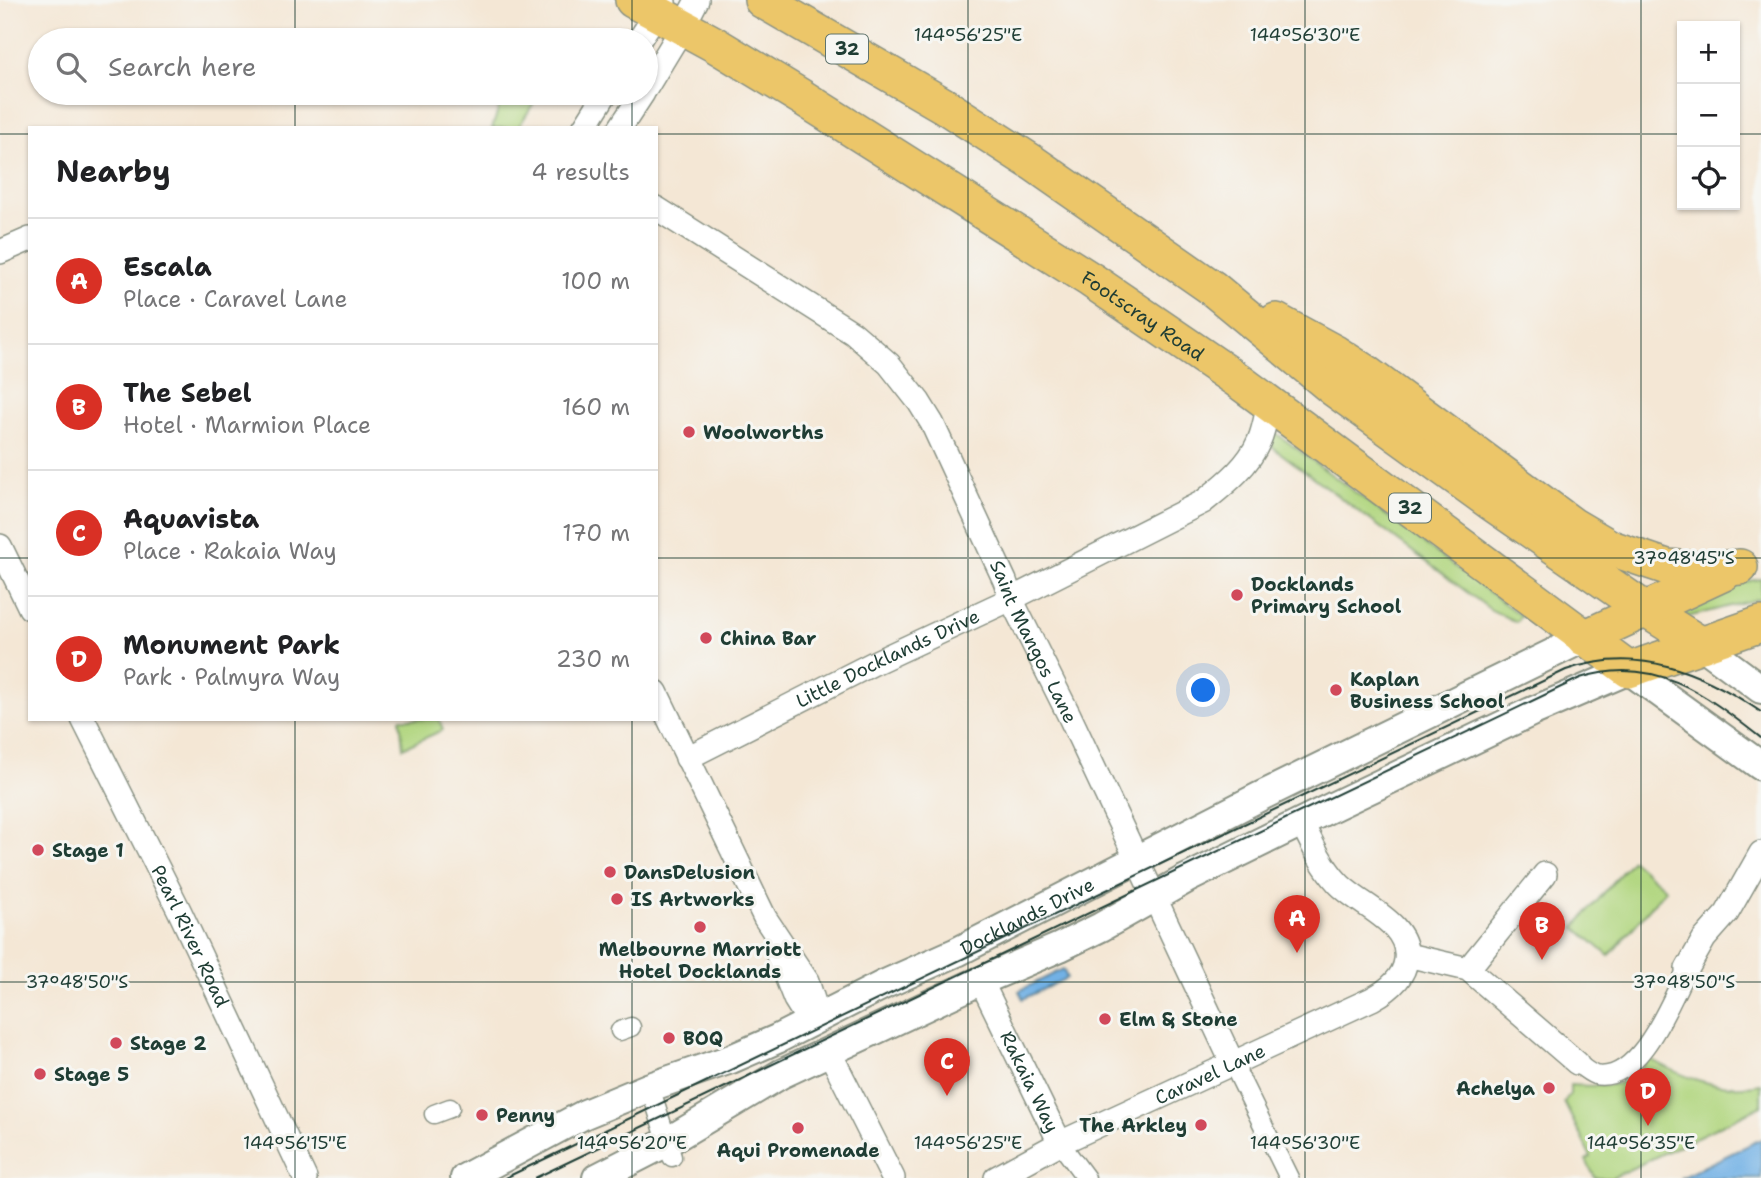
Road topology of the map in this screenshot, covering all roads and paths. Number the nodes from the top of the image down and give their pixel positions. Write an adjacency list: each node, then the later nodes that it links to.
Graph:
1 (762, 0): 11 (main road, 32)
2 (662, 13): 3 (street); 12 (main road, Footscray Road / 32)
3 (658, 32)
4 (598, 105): 6 (street)
5 (635, 105): 7 (street)
6 (585, 126)
7 (621, 126)
8 (658, 209): 15 (street, Saint Mangos Lane)
9 (28, 240): 10 (street)
10 (0, 252)
11 (1211, 287): 14 (main road, 32); 17 (main road)
12 (1269, 404): 15 (street, Little Docklands Drive); 19 (main road, Footscray Road / 32)
13 (0, 546): 16 (street)
14 (1751, 565): 17 (main road)
15 (1011, 599): 25 (street, Little Docklands Drive); 29 (street, Saint Mangos Lane)
16 (28, 604)
17 (1646, 610): 19 (main road); 20 (main road)
18 (1761, 624): 20 (main road)
19 (1584, 638): 21 (main road, Footscray Road / 32); 29 (street, Docklands Drive)
20 (1702, 645): 21 (main road); 22 (street)
21 (1629, 670): 26 (street); 27 (street, Docklands Drive)
22 (1761, 689)
23 (658, 696): 25 (street)
24 (84, 721): 43 (street, Pearl River Road)
25 (687, 758): 36 (street)
26 (1761, 766)
27 (1302, 823): 31 (street, Docklands Drive); 32 (street)
28 (1761, 853): 33 (street)
29 (1137, 859): 31 (street, Saint Mangos Lane); 36 (street, Docklands Drive)
30 (1545, 874): 34 (street)
31 (1155, 897): 35 (street, Docklands Drive); 38 (street, Saint Mangos Lane)
32 (1407, 954): 34 (street); 38 (street, Caravel Lane)
33 (1688, 969): 39 (street)
34 (1468, 970): 39 (street)
35 (981, 981): 37 (street, Docklands Drive); 41 (street, Rakaia Way)
36 (815, 1021): 37 (street); 40 (street, Docklands Drive)
37 (830, 1053): 42 (street, Docklands Drive); 48 (street)
38 (1232, 1062): 41 (street, Caravel Lane); 51 (street, Saint Mangos Lane)
39 (1577, 1063)
40 (649, 1087): 42 (street); 46 (street, Docklands Drive)
41 (1060, 1143): 49 (street, Caravel Lane); 50 (street, Rakaia Way)
42 (669, 1150): 47 (street, Docklands Drive)
43 (295, 1152): 44 (street, Pearl River Road); 45 (street, Pearl River Road)
44 (305, 1178)
45 (317, 1178)
46 (465, 1178)
47 (597, 1178)
48 (893, 1178)
49 (996, 1178)
50 (1086, 1178)
51 (1289, 1178)

